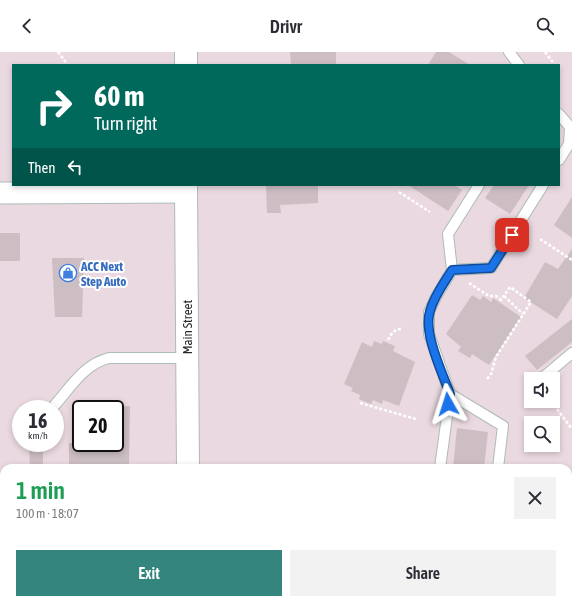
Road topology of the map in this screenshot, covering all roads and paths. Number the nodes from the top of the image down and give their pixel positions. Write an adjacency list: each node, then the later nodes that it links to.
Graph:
1 (58, 52): 5 (path)
2 (186, 52): 6 (main road)
3 (509, 52): 7 (lane)
4 (545, 52): 8 (path)
5 (67, 64)
6 (186, 64)
7 (518, 64)
8 (554, 64)
9 (560, 115): 10 (lane)
10 (560, 158)
11 (478, 186): 19 (lane)
12 (542, 186): 19 (lane)
13 (186, 188): 15 (street); 26 (main road, Main Street)
14 (399, 192): 16 (path)
15 (0, 193)
16 (430, 212)
17 (540, 239): 18 (path)
18 (572, 260)
19 (452, 270): 29 (lane)
20 (463, 280): 21 (path)
21 (504, 296): 22 (path); 22 (path)
22 (523, 314): 28 (path)
23 (402, 329): 24 (path)
24 (388, 340)
25 (572, 353): 27 (lane)
26 (188, 358): 30 (lane); 35 (main road, Main Street)
27 (549, 372)
28 (487, 379)
29 (450, 394): 36 (lane); 37 (lane)
30 (59, 400)
31 (360, 402): 33 (path)
32 (556, 408): 34 (path)
33 (416, 419)
34 (572, 429)
35 (188, 464)
36 (441, 464)
37 (498, 464)

